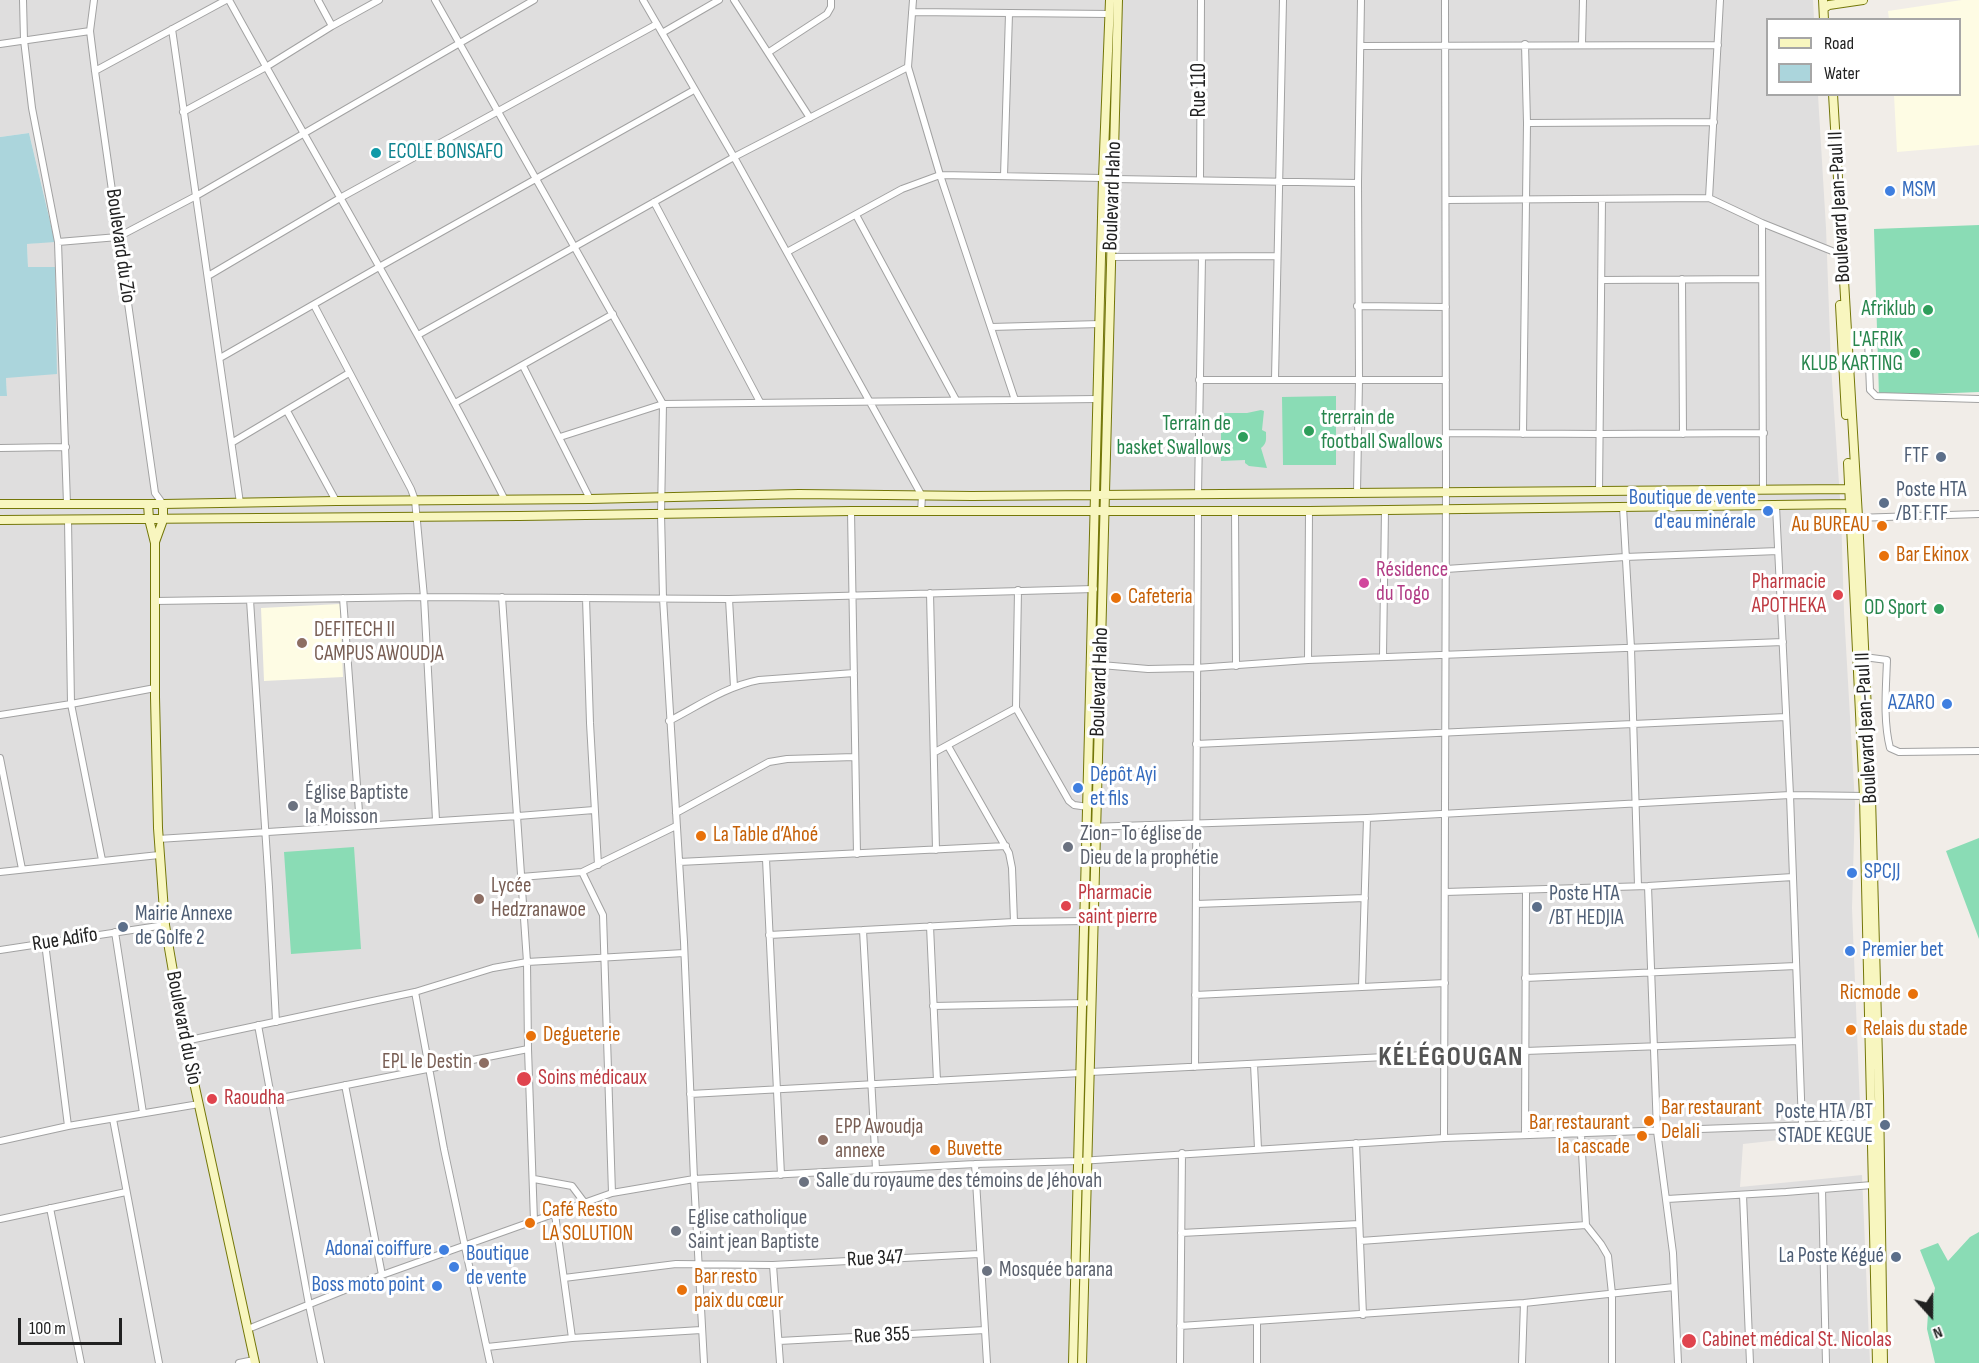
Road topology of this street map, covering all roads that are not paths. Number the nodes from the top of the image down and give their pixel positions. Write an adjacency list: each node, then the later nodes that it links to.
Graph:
1 (23, 0): 33 (street)
2 (93, 0): 31 (street, Boulevard du Zio)
3 (227, 0): 30 (street); 42 (street)
4 (318, 0): 29 (street)
5 (379, 0): 29 (street)
6 (435, 0): 34 (street)
7 (534, 0): 34 (street)
8 (643, 0): 28 (street)
9 (719, 0): 32 (street)
10 (734, 0): 41 (street)
11 (831, 0): 41 (street)
12 (913, 0): 23 (street)
13 (1110, 0): 25 (main road, Boulevard Haho)
14 (1118, 0): 59 (main road, Boulevard Haho)
15 (1201, 0): 60 (street, Rue 110)
16 (1283, 0): 61 (street)
17 (1361, 0): 40 (street)
18 (1445, 0): 36 (street)
19 (1583, 0): 38 (street)
20 (1720, 0): 39 (street)
21 (1863, 0): 22 (main road)
22 (1826, 3): 26 (main road); 27 (main road)
23 (912, 12): 24 (street); 43 (street)
24 (1009, 14): 25 (street); 56 (street)
25 (1109, 14): 57 (main road, Boulevard Haho)
26 (1824, 18)
27 (1830, 18)
28 (657, 24): 32 (street); 49 (street)
29 (332, 26): 42 (street)
30 (172, 29): 44 (street); 48 (street)
31 (90, 31): 33 (street); 44 (street, Boulevard du Zio)
32 (662, 33): 45 (street)
33 (24, 40): 35 (street); 73 (street)
34 (459, 42): 49 (street); 53 (street)
35 (0, 44)
36 (1445, 44): 37 (street); 40 (street); 67 (street)
37 (1525, 44): 38 (street); 52 (street)
38 (1582, 44): 39 (street)
39 (1718, 45): 51 (street)
40 (1361, 46): 62 (street)
41 (769, 52): 50 (street)
42 (266, 67): 48 (street); 53 (street)
43 (908, 67): 50 (street); 55 (street)
44 (95, 71): 72 (street, Boulevard du Zio)
45 (694, 90): 54 (street); 58 (street)
46 (1828, 96): 76 (main road, Boulevard Jean-Paul II)
47 (1833, 96): 92 (main road, Boulevard Jean-Paul II)
48 (183, 112): 63 (street)
49 (498, 112): 58 (street); 64 (street)
50 (810, 118): 54 (street)
51 (1714, 122): 52 (street); 65 (street)
52 (1527, 123): 68 (street)
53 (303, 132): 63 (street); 64 (street)
54 (734, 157): 69 (street); 75 (street)
55 (940, 175): 56 (street); 70 (street); 90 (street)
56 (1004, 176): 57 (street)
57 (1103, 178): 89 (main road, Boulevard Haho)
58 (536, 179): 74 (street); 80 (street)
59 (1114, 179): 60 (street); 78 (main road, Boulevard Haho)
60 (1200, 180): 61 (street)
61 (1278, 181): 62 (street); 77 (street)
62 (1358, 183): 86 (street)
63 (196, 196): 72 (street); 81 (street)
64 (340, 198): 80 (street); 81 (street)
65 (1709, 198): 66 (street); 71 (street)
66 (1602, 199): 68 (street); 84 (street)
67 (1446, 200): 68 (street); 87 (street)
68 (1526, 200): 111 (street)
69 (654, 202): 74 (street); 105 (street)
70 (856, 215): 75 (street); 102 (street)
71 (1762, 223): 76 (street); 83 (street)
72 (118, 237): 73 (street); 123 (street, Boulevard du Zio)
73 (58, 242): 116 (street)
74 (574, 246): 88 (street); 91 (street)
75 (787, 252): 104 (street)
76 (1837, 253): 118 (main road, Boulevard Jean-Paul II)
77 (1277, 256): 79 (street); 97 (street)
78 (1111, 257): 79 (street); 124 (main road, Boulevard Haho)
79 (1202, 257): 96 (street)
80 (379, 267): 85 (street); 91 (street)
81 (208, 276): 93 (street)
82 (1682, 279): 83 (street); 84 (street); 113 (street)
83 (1762, 279): 110 (street)
84 (1602, 280): 112 (street)
85 (314, 305): 93 (street); 95 (street)
86 (1358, 306): 87 (street); 98 (street)
87 (1446, 307): 99 (street)
88 (614, 314): 94 (street); 107 (street)
89 (1100, 324): 90 (street); 100 (main road, Boulevard Haho)
90 (991, 327): 103 (street)
91 (418, 335): 106 (street)
92 (1848, 341): 101 (street); 118 (main road, Boulevard Jean-Paul II)
93 (220, 358): 115 (street)
94 (524, 366): 106 (street); 114 (street)
95 (350, 373): 108 (street); 131 (street)
96 (1199, 380): 97 (street); 125 (street)
97 (1275, 380): 98 (street)
98 (1359, 380): 99 (street); 122 (street)
99 (1446, 380): 109 (street)
100 (1098, 399): 103 (street); 124 (main road, Boulevard Haho)
101 (1979, 399)
102 (956, 400): 103 (street); 104 (street)
103 (1016, 400)
104 (869, 401): 105 (street); 126 (street)
105 (760, 402): 107 (street)
106 (455, 403): 129 (street)
107 (663, 404): 114 (street); 127 (street)
108 (287, 411): 115 (street); 130 (street)
109 (1446, 433): 111 (street); 120 (street)
110 (1764, 433): 113 (street); 119 (street)
111 (1523, 434): 112 (street)
112 (1600, 434): 113 (street); 121 (street)
113 (1683, 434)
114 (560, 437): 128 (street)
115 (233, 442): 132 (street)
116 (66, 447): 117 (street); 135 (street)
117 (0, 448)
118 (1853, 488): 119 (main road); 133 (main road, Boulevard Jean-Paul II)
119 (1763, 490): 121 (main road)
120 (1446, 491): 121 (main road); 122 (main road); 140 (street)
121 (1599, 491)
122 (1357, 492): 125 (main road)
123 (155, 493): 136 (street); 137 (street, Boulevard du Zio)
124 (1101, 494): 125 (main road); 126 (main road); 145 (main road, Boulevard Haho)
125 (1198, 494)
126 (922, 496): 127 (main road); 147 (street)
127 (662, 497): 128 (main road); 148 (street)
128 (590, 499): 129 (main road)
129 (505, 500): 131 (main road)
130 (336, 501): 131 (main road); 132 (main road)
131 (415, 501): 150 (street)
132 (240, 503): 137 (main road)
133 (1854, 503): 138 (main road); 151 (main road, Boulevard Jean-Paul II)
134 (0, 504): 135 (main road)
135 (67, 504): 136 (main road)
136 (148, 504): 137 (main road); 152 (main road, Boulevard du Sio)
137 (163, 504): 155 (main road, Boulevard du Sio)
138 (1776, 506): 139 (main road); 157 (street)
139 (1623, 507): 140 (main road); 158 (street)
140 (1445, 508): 141 (main road); 159 (street)
141 (1384, 509): 146 (main road); 175 (street)
142 (1198, 510): 143 (main road); 145 (main road); 180 (street)
143 (1235, 510): 146 (main road); 179 (street)
144 (851, 511): 147 (main road); 148 (main road); 163 (street)
145 (1101, 511): 147 (main road); 160 (main road, Boulevard Haho); 178 (main road, Boulevard Haho)
146 (1309, 511): 177 (street)
147 (921, 512)
148 (661, 514): 150 (main road); 168 (street)
149 (1979, 514): 151 (street)
150 (418, 517): 155 (main road); 164 (street)
151 (1855, 518): 176 (main road, Boulevard Jean-Paul II); 198 (main road, Boulevard Jean-Paul II)
152 (149, 519): 154 (main road); 155 (main road); 156 (main road, Boulevard du Sio)
153 (0, 520): 154 (main road)
154 (68, 520): 184 (street)
155 (163, 520): 156 (main road, Boulevard du Sio)
156 (155, 543): 171 (main road, Boulevard du Sio)
157 (1778, 551): 158 (street); 172 (street)
158 (1625, 557): 159 (street); 173 (street)
159 (1446, 569): 174 (street)
160 (1094, 589): 161 (street); 200 (main road, Boulevard Haho)
161 (1018, 590): 162 (street); 185 (street)
162 (930, 593): 163 (street); 194 (street)
163 (852, 595): 169 (street); 181 (street)
164 (424, 597): 165 (street); 166 (street); 206 (street)
165 (502, 597): 167 (street); 204 (street)
166 (344, 598): 170 (street); 208 (street)
167 (586, 598): 168 (street); 201 (street)
168 (663, 598): 169 (street); 188 (street)
169 (729, 598): 182 (street)
170 (250, 600): 171 (street); 211 (street)
171 (154, 601): 183 (main road, Boulevard du Sio)
172 (1783, 642): 173 (street); 187 (street)
173 (1631, 648): 174 (street); 189 (street)
174 (1445, 655): 175 (street); 190 (street)
175 (1383, 657): 177 (street)
176 (1864, 657): 193 (street); 198 (main road, Boulevard Jean-Paul II)
177 (1308, 660): 179 (street)
178 (1101, 665): 180 (street); 210 (main road, Boulevard Haho)
179 (1236, 666): 180 (street)
180 (1196, 668): 191 (street)
181 (854, 673): 182 (street); 195 (street)
182 (734, 687): 188 (street)
183 (155, 688): 184 (street); 212 (main road, Boulevard du Sio)
184 (71, 704): 186 (street); 218 (street)
185 (1016, 708): 192 (street); 200 (street)
186 (0, 715)
187 (1786, 717): 189 (street); 197 (street)
188 (669, 721): 202 (street)
189 (1633, 724): 190 (street); 199 (street)
190 (1444, 733): 191 (street); 203 (street)
191 (1196, 744): 207 (street)
192 (948, 746): 194 (street); 213 (street)
193 (1979, 751)
194 (935, 752): 214 (street)
195 (855, 757): 202 (street); 215 (street)
196 (0, 758): 221 (street)
197 (1790, 795): 198 (street); 199 (street); 225 (street)
198 (1867, 796): 275 (main road, Boulevard Jean-Paul II); 345 (main road, Boulevard Jean-Paul II)
199 (1635, 803): 203 (street); 226 (street)
200 (1088, 807): 210 (main road, Boulevard Haho)
201 (594, 810): 204 (street); 220 (street)
202 (676, 813): 209 (street)
203 (1444, 813): 205 (street); 229 (street)
204 (518, 816): 206 (street); 224 (street)
205 (1367, 818): 207 (street); 230 (street)
206 (436, 820): 208 (street)
207 (1196, 824): 210 (street); 231 (street)
208 (360, 825): 211 (street)
209 (676, 826): 219 (street); 220 (street)
210 (1092, 828): 232 (main road, Boulevard Haho)
211 (266, 833): 212 (street); 254 (street)
212 (158, 839): 216 (main road, Boulevard du Sio)
213 (1006, 846): 214 (street); 233 (street)
214 (936, 850): 215 (street)
215 (857, 854): 217 (street)
216 (159, 855): 218 (street); 234 (main road, Boulevard du Sio)
217 (766, 859): 219 (street); 238 (street)
218 (102, 860): 221 (street)
219 (679, 862): 241 (street)
220 (598, 865): 223 (street)
221 (22, 869): 222 (street)
222 (0, 872)
223 (582, 872): 224 (street); 242 (street)
224 (521, 877): 243 (street)
225 (1793, 878): 227 (street); 244 (street)
226 (1638, 886): 227 (street); 228 (street)
227 (1648, 886): 245 (street)
228 (1526, 890): 229 (street); 246 (street)
229 (1445, 892): 247 (street)
230 (1365, 898): 231 (street); 248 (street)
231 (1196, 904): 250 (street)
232 (1089, 921): 233 (street); 251 (main road, Boulevard Haho); 253 (main road, Boulevard Haho)
233 (1014, 922): 235 (street)
234 (165, 925): 237 (street, Rue Adifo); 256 (main road, Boulevard du Sio)
235 (930, 926): 236 (street); 252 (street)
236 (864, 930): 238 (street); 267 (street)
237 (115, 932): 239 (street, Rue Adifo); 273 (street)
238 (769, 935): 269 (street)
239 (45, 943): 240 (street, Rue Adifo); 277 (street)
240 (0, 950)
241 (684, 953): 242 (street); 270 (street)
242 (606, 957): 243 (street); 295 (street)
243 (527, 962): 249 (street); 259 (street)
244 (1796, 966): 245 (street); 257 (street)
245 (1651, 972): 246 (street); 258 (street)
246 (1525, 978): 260 (street)
247 (1445, 983): 248 (street); 261 (street)
248 (1362, 987): 250 (street)
249 (415, 992): 254 (street); 264 (street)
250 (1195, 995): 263 (street)
251 (1084, 1002): 252 (street); 253 (street); 265 (main road, Boulevard Haho)
252 (933, 1006): 266 (street)
253 (1093, 1008): 265 (main road, Boulevard Haho)
254 (276, 1022): 255 (street)
255 (258, 1025): 256 (street); 271 (street)
256 (185, 1041): 272 (main road, Boulevard du Sio)
257 (1798, 1041): 258 (street); 276 (street)
258 (1654, 1047): 260 (street); 278 (street)
259 (528, 1049): 264 (street); 290 (street)
260 (1525, 1051): 280 (street)
261 (1444, 1054): 262 (street); 281 (street)
262 (1254, 1064): 263 (street); 284 (street)
263 (1195, 1067): 265 (street)
264 (429, 1069): 268 (street); 307 (street)
265 (1085, 1073): 266 (street); 286 (main road, Boulevard Haho)
266 (937, 1081): 267 (street)
267 (871, 1084): 269 (street); 288 (street)
268 (345, 1085): 271 (street); 311 (street)
269 (777, 1090): 270 (street); 289 (street)
270 (690, 1094): 291 (street)
271 (271, 1100): 316 (street)
272 (199, 1104): 273 (street); 320 (main road, Boulevard du Sio)
273 (143, 1113): 274 (street)
274 (113, 1119): 277 (street); 294 (street)
275 (1871, 1123): 276 (street); 292 (main road, Boulevard Jean-Paul II)
276 (1802, 1125): 278 (street)
277 (68, 1126): 282 (street)
278 (1657, 1131): 279 (street); 297 (street)
279 (1581, 1134): 280 (street); 304 (street)
280 (1525, 1135): 281 (street)
281 (1444, 1138): 283 (street)
282 (0, 1141)
283 (1356, 1143): 284 (street); 303 (street)
284 (1258, 1149): 285 (street)
285 (1182, 1153): 286 (street); 305 (street)
286 (1083, 1161): 287 (street); 335 (main road, Boulevard Haho); 336 (main road, Boulevard Haho)
287 (975, 1164): 288 (street); 308 (street)
288 (876, 1169): 289 (street)
289 (782, 1174): 291 (street)
290 (534, 1179): 298 (street); 302 (street)
291 (694, 1179): 295 (street); 309 (street)
292 (1872, 1185): 293 (street); 344 (main road, Boulevard Jean-Paul II)
293 (1822, 1189): 296 (street); 343 (street)
294 (126, 1192): 299 (street); 328 (street)
295 (612, 1192): 298 (street)
296 (1743, 1195): 297 (street); 342 (street)
297 (1667, 1199): 313 (street)
298 (584, 1202): 300 (street)
299 (50, 1208): 301 (street); 327 (street)
300 (555, 1214): 302 (street); 312 (street)
301 (0, 1219)
302 (534, 1221): 307 (street)
303 (1359, 1224): 305 (street); 306 (street)
304 (1586, 1225): 306 (street); 314 (street)
305 (1181, 1233): 319 (street)
306 (1360, 1241): 317 (street)
307 (465, 1245): 311 (street); 325 (street)
308 (979, 1254): 310 (street, Rue 347); 322 (street)
309 (699, 1264): 310 (street, Rue 347); 312 (street, Rue 347); 321 (street)
310 (773, 1265): 324 (street)
311 (382, 1275): 316 (street)
312 (564, 1278): 323 (street)
313 (1674, 1287): 314 (street); 341 (street)
314 (1612, 1294): 315 (street); 340 (street)
315 (1524, 1303): 317 (street); 339 (street)
316 (309, 1305): 320 (street); 330 (street)
317 (1363, 1315): 318 (street)
318 (1257, 1321): 319 (street); 338 (street)
319 (1180, 1326): 337 (street)
320 (248, 1329): 326 (main road, Boulevard du Sio)
321 (701, 1330): 323 (street); 332 (street)
322 (985, 1330): 324 (street, Rue 355); 334 (street)
323 (572, 1338): 325 (street)
324 (779, 1341): 333 (street)
325 (487, 1347): 331 (street)
326 (255, 1361): 329 (street)
327 (81, 1363)
328 (159, 1363)
329 (239, 1363)
330 (321, 1363)
331 (490, 1363)
332 (704, 1363)
333 (780, 1363)
334 (987, 1363)
335 (1073, 1363)
336 (1082, 1363)
337 (1179, 1363)
338 (1257, 1363)
339 (1522, 1363)
340 (1612, 1363)
341 (1678, 1363)
342 (1749, 1363)
343 (1826, 1363)
344 (1876, 1363)
345 (1883, 1363)

